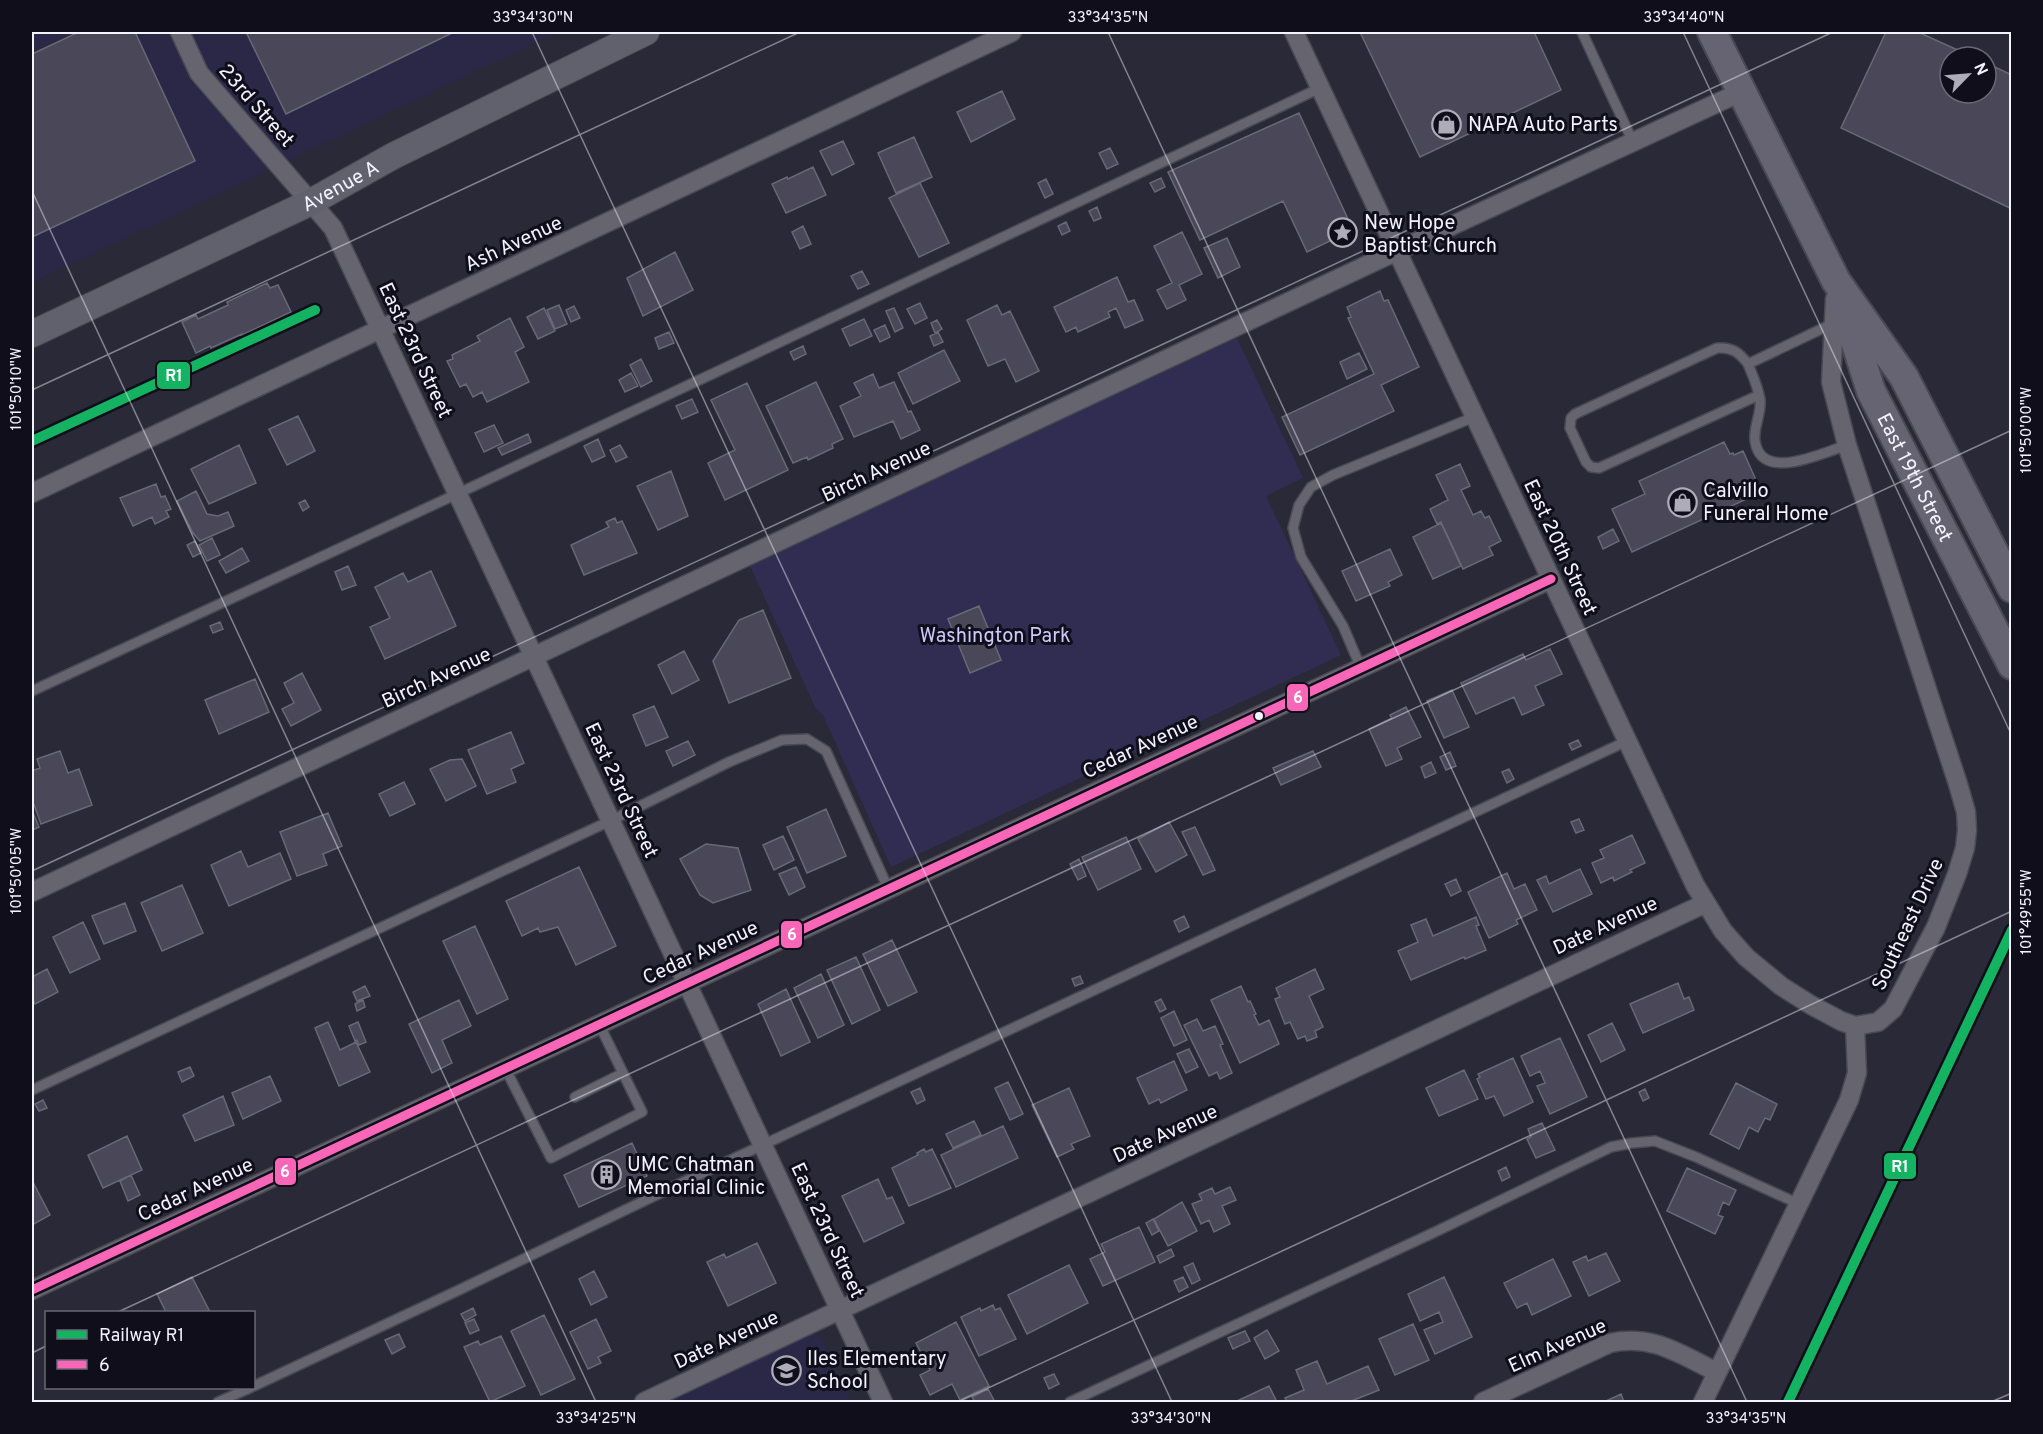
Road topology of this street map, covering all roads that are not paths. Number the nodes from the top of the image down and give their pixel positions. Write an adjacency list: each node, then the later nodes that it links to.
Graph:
1 (180, 32): 10 (street, 23rd Street)
2 (646, 32): 10 (main road, Avenue A)
3 (1012, 32): 14 (street, Ash Avenue)
4 (1294, 32): 7 (street, East 20th Street)
5 (1582, 32): 9 (lane)
6 (1712, 32): 8 (main road, East 19th Street)
7 (1320, 87): 11 (street, East 20th Street); 21 (lane)
8 (1741, 92): 9 (street, Birch Avenue); 12 (main road, East 19th Street)
9 (1633, 142): 11 (street, Birch Avenue)
10 (311, 202): 14 (street, East 23rd Street); 15 (main road, Avenue A)
11 (1397, 251): 18 (street, East 20th Street); 24 (street, Birch Avenue)
12 (1836, 281): 13 (street, Southeast Drive); 23 (main road, East 19th Street); 25 (main road, East 19th Street)
13 (1834, 323): 16 (lane); 19 (street, Southeast Drive)
14 (382, 329): 20 (street, Ash Avenue); 21 (street, East 23rd Street)
15 (32, 334)
16 (1748, 364): 17 (lane); 17 (lane)
17 (1759, 395): 19 (lane)
18 (1474, 417): 22 (street, East 20th Street); 26 (lane)
19 (1847, 445): 35 (street, Southeast Drive)
20 (32, 493)
21 (459, 493): 24 (street, East 23rd Street); 27 (lane)
22 (1551, 579): 26 (street, Cedar Avenue); 28 (street, East 20th Street)
23 (2012, 588)
24 (535, 656): 29 (street, East 23rd Street); 31 (street, Birch Avenue)
25 (2012, 665)
26 (1360, 668): 30 (street, Cedar Avenue)
27 (32, 691)
28 (1627, 741): 32 (street, East 20th Street); 40 (lane)
29 (612, 820): 30 (lane); 33 (street, East 23rd Street); 38 (lane)
30 (888, 888): 33 (street, Cedar Avenue)
31 (32, 892)
32 (1706, 903): 35 (street, East 20th Street); 43 (street, Date Avenue)
33 (688, 982): 34 (street, Cedar Avenue); 40 (street, East 23rd Street)
34 (599, 1024): 36 (street, Cedar Avenue); 37 (lane)
35 (1855, 1026): 41 (street)
36 (506, 1068): 37 (lane); 42 (street, Cedar Avenue)
37 (623, 1073): 39 (lane)
38 (32, 1090)
39 (574, 1097)
40 (763, 1144): 43 (street, East 23rd Street); 45 (lane)
41 (1799, 1204): 44 (street); 50 (lane)
42 (32, 1290)
43 (841, 1311): 48 (street, Date Avenue); 49 (street, East 23rd Street)
44 (1718, 1372): 51 (street, Elm Avenue); 52 (street)
45 (255, 1386)
46 (247, 1389): 47 (lane)
47 (218, 1402)
48 (644, 1402)
49 (884, 1402)
50 (1070, 1402)
51 (1483, 1402)
52 (1703, 1402)

